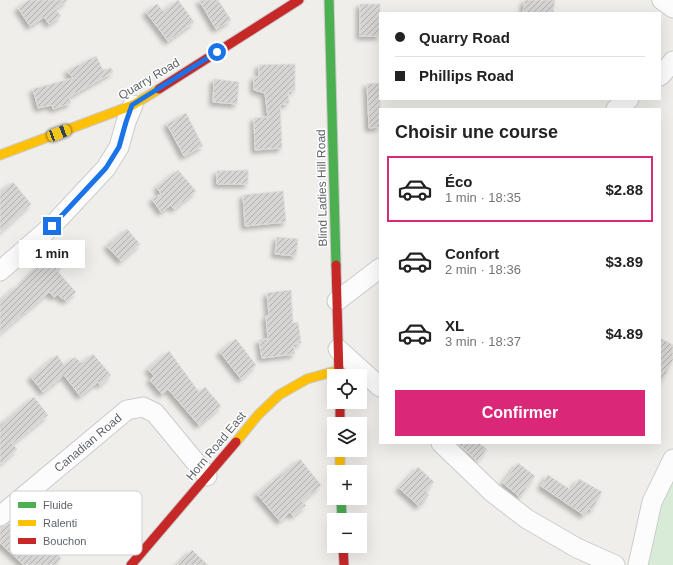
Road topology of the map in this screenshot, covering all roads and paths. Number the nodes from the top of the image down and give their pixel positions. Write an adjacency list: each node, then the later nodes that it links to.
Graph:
1 (299, 0): 8 (street, Quarry Road)
2 (329, 0): 13 (street, Blind Ladies Hill Road)
3 (662, 0): 4 (street)
4 (673, 8)
5 (673, 62): 6 (street)
6 (661, 75)
7 (628, 100): 9 (street)
8 (132, 105): 10 (street, Quarry Road); 12 (street)
9 (617, 108)
10 (0, 155)
11 (379, 269): 13 (street)
12 (0, 271)
13 (337, 301): 14 (street, Blind Ladies Hill Road)
14 (338, 349): 15 (street, Blind Ladies Hill Road); 17 (street)
15 (339, 369)
16 (327, 375): 20 (street, Horn Road East)
17 (379, 386)
18 (442, 444): 29 (street)
19 (673, 459): 30 (street)
20 (207, 476): 21 (street, Canadian Road); 24 (street, Horn Road East)
21 (30, 491)
22 (10, 508): 23 (street, Canadian Road)
23 (0, 516)
24 (142, 552)
25 (343, 553): 28 (street)
26 (140, 555): 27 (street, Horn Road East)
27 (131, 565)
28 (344, 565)
29 (615, 565)
30 (638, 565)

